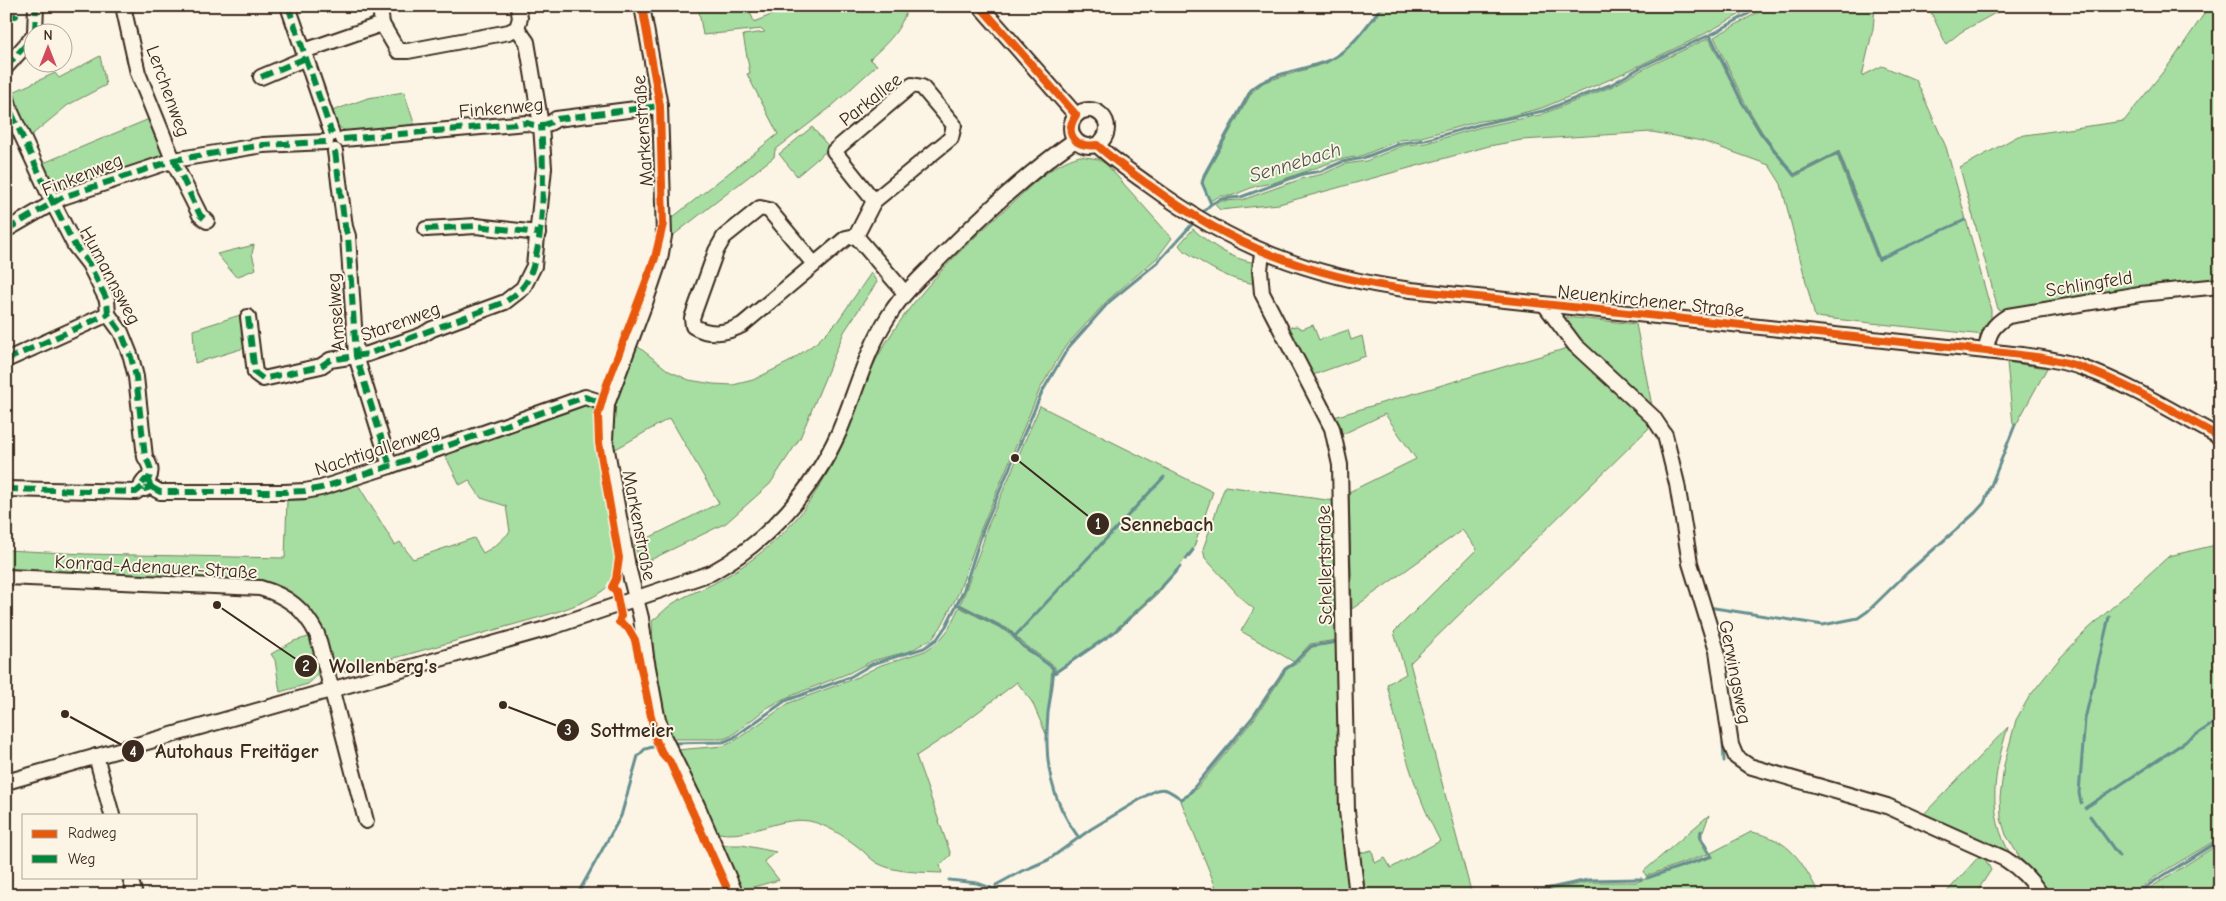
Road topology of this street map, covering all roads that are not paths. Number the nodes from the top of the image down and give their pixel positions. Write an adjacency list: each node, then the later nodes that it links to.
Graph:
1 (36, 6): 8 (street)
2 (123, 6): 22 (street, Lerchenweg)
3 (288, 6): 12 (street, Amselweg)
4 (380, 6): 9 (street)
5 (518, 6): 10 (street)
6 (642, 6): 16 (street, Markenstraße)
7 (980, 6): 17 (street)
8 (35, 22)
9 (382, 24): 10 (street); 12 (street)
10 (517, 28): 18 (street, Starenweg)
11 (22, 49): 13 (street)
12 (305, 55): 14 (street); 21 (street, Amselweg)
13 (6, 67)
14 (261, 77)
15 (6, 95): 24 (street, Humannsweg)
16 (660, 106): 18 (street, Finkenweg); 40 (street, Markenstraße)
17 (1076, 115): 19 (street); 20 (street)
18 (541, 125): 21 (street, Finkenweg); 28 (street, Starenweg)
19 (1075, 140): 20 (street); 33 (street)
20 (1102, 140): 30 (street, Neuenkirchener Straße)
21 (334, 141): 22 (street, Finkenweg); 38 (street, Amselweg)
22 (174, 160): 24 (street, Finkenweg); 25 (street)
23 (874, 200): 23 (street, Parkallee); 29 (street, Parkallee)
24 (53, 203): 27 (street, Finkenweg); 35 (street, Humannsweg)
25 (207, 221)
26 (426, 229): 28 (street)
27 (6, 230)
28 (538, 233): 38 (street, Starenweg)
29 (856, 236): 31 (street); 33 (street)
30 (1262, 253): 34 (street, Neuenkirchener Straße); 55 (street, Schellertstraße)
31 (814, 264): 31 (street)
32 (2220, 286): 37 (street, Schlingfeld)
33 (905, 294): 46 (street)
34 (1545, 305): 37 (street, Neuenkirchener Straße); 56 (street, Gerwingsweg)
35 (108, 314): 39 (street); 43 (street, Humannsweg)
36 (248, 317): 38 (street, Starenweg)
37 (1986, 351): 41 (street, Neuenkirchener Straße)
38 (356, 356): 42 (street, Amselweg)
39 (6, 360)
40 (607, 404): 42 (street, Nachtigallenweg); 46 (street, Markenstraße)
41 (2220, 437)
42 (390, 466): 43 (street, Nachtigallenweg)
43 (147, 485): 44 (street, Nachtigallenweg)
44 (6, 489)
45 (6, 578): 47 (street, Konrad-Adenauer-Straße)
46 (636, 600): 47 (street); 54 (street, Markenstraße)
47 (333, 689): 48 (street); 51 (street, Konrad-Adenauer-Straße)
48 (96, 756): 49 (street); 50 (street)
49 (6, 782)
50 (112, 814)
51 (366, 821)
52 (130, 878): 53 (street)
53 (136, 895)
54 (736, 895)
55 (1357, 895)
56 (2041, 895)

